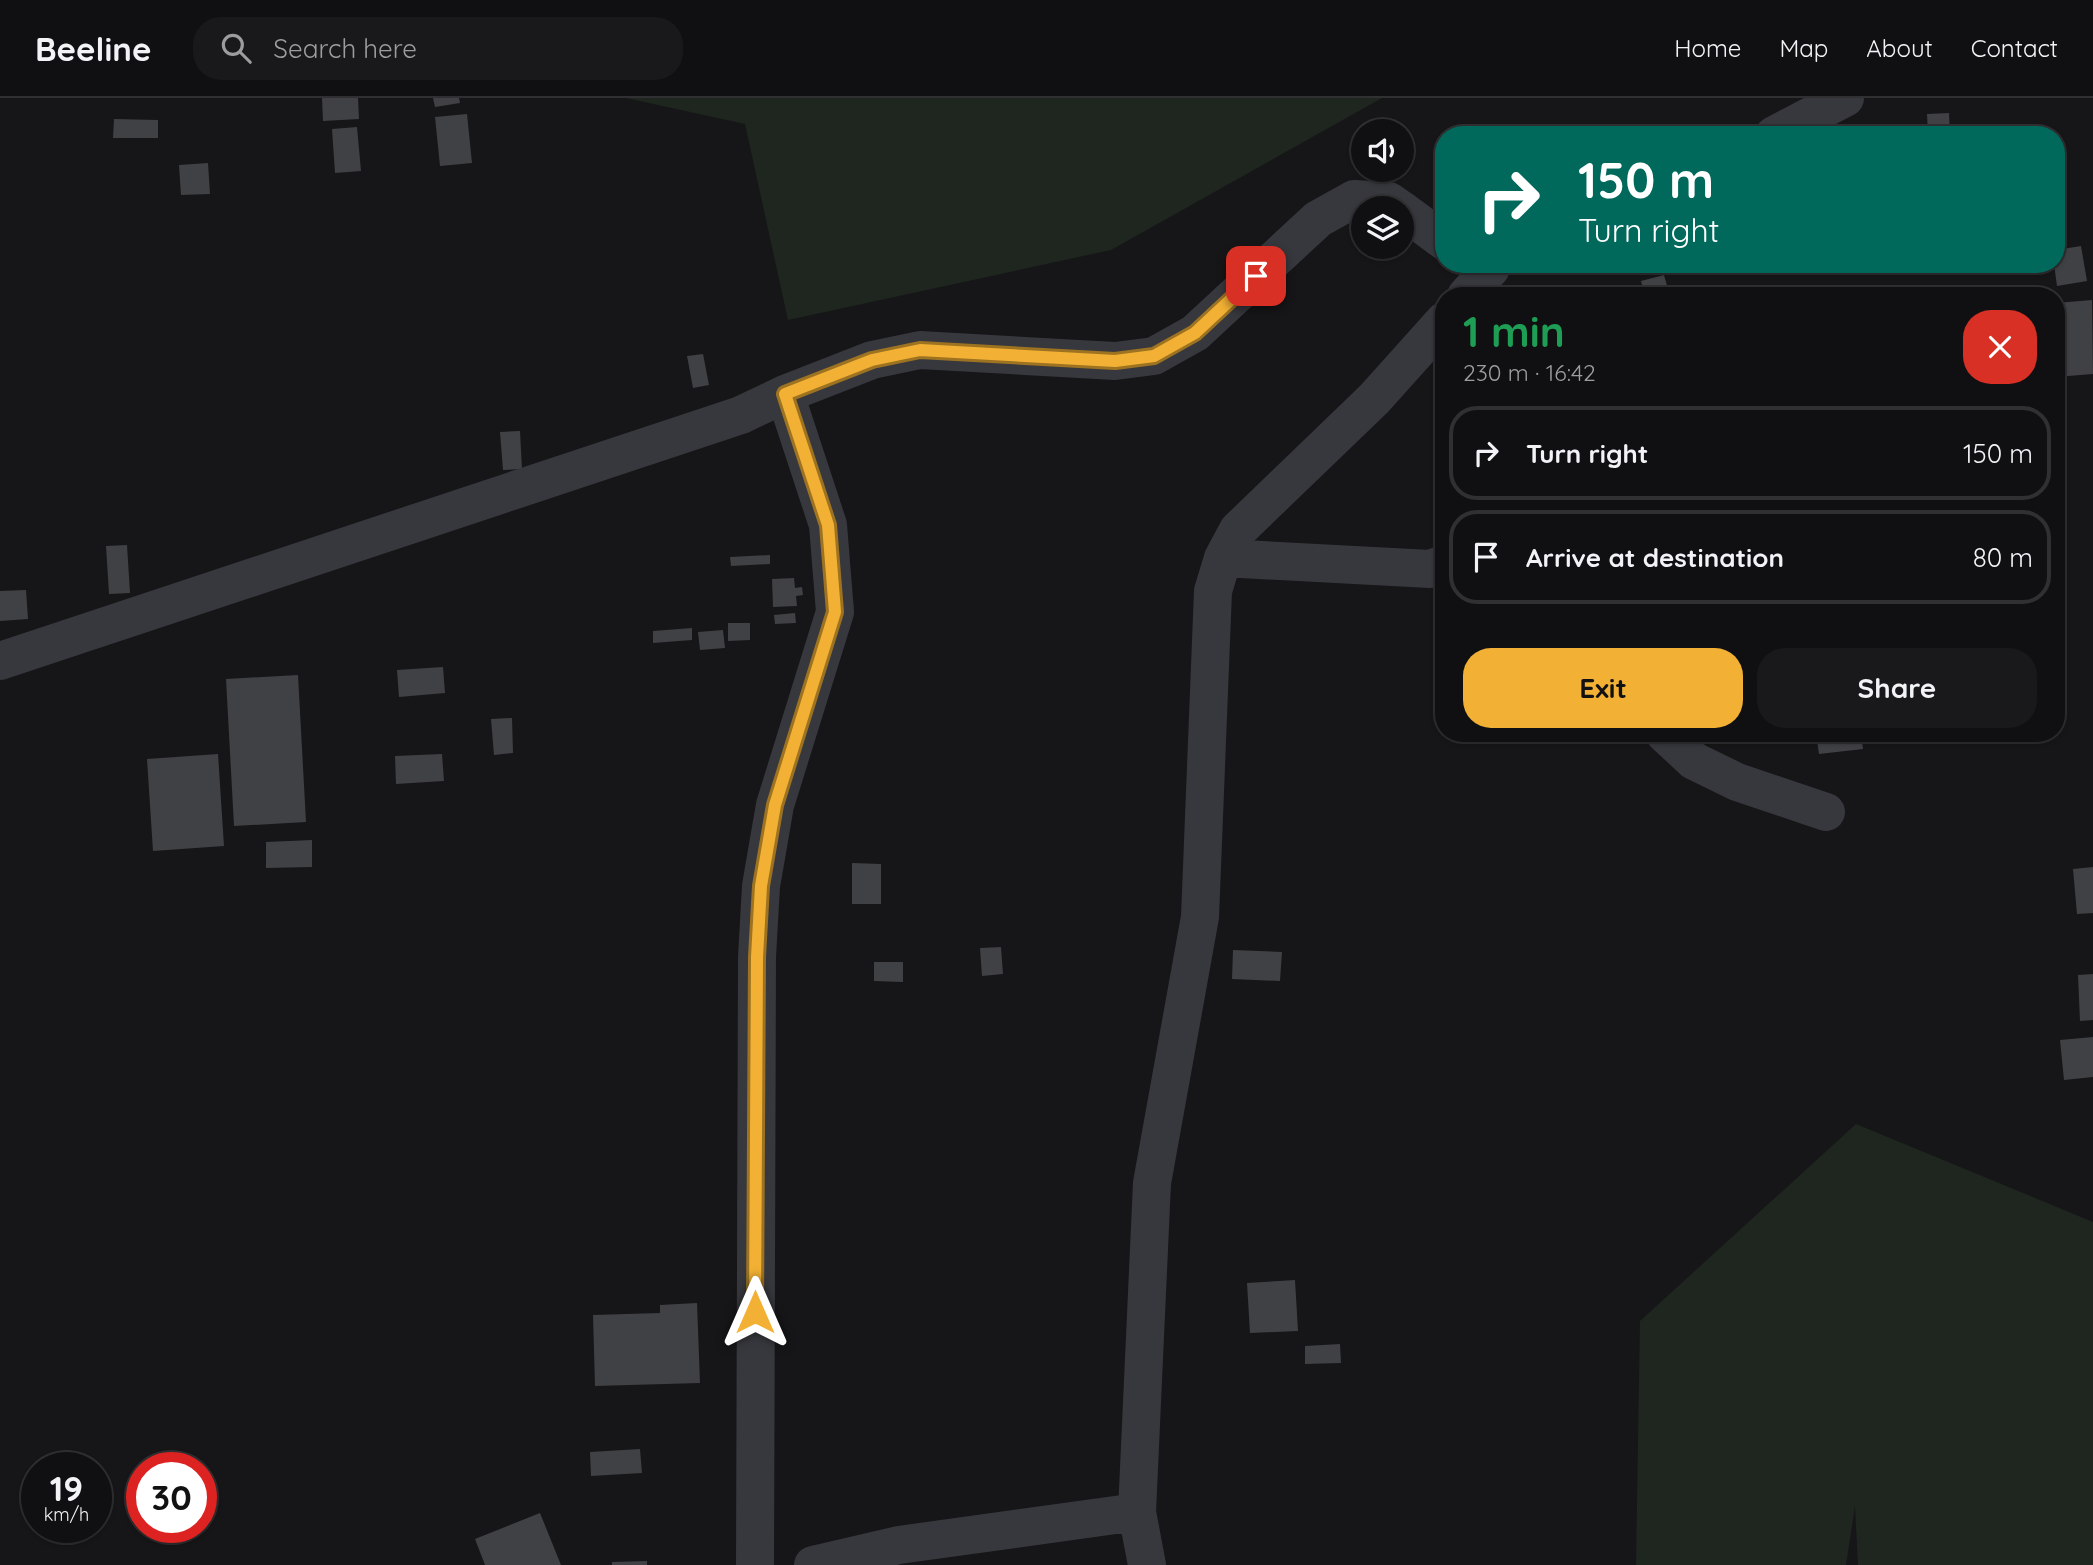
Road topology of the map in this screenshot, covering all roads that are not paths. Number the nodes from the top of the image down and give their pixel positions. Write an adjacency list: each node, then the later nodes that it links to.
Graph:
1 (1845, 98): 2 (street)
2 (1791, 126)
3 (1351, 201): 7 (street)
4 (1414, 219): 5 (street)
5 (1435, 234)
6 (1435, 331): 8 (street)
7 (785, 394): 10 (street); 14 (street)
8 (1223, 558): 9 (street); 13 (street)
9 (1435, 567)
10 (0, 661)
11 (1674, 742): 12 (street)
12 (1826, 812)
13 (1138, 1512): 15 (street); 16 (street)
14 (755, 1565)
15 (813, 1565)
16 (1147, 1565)

